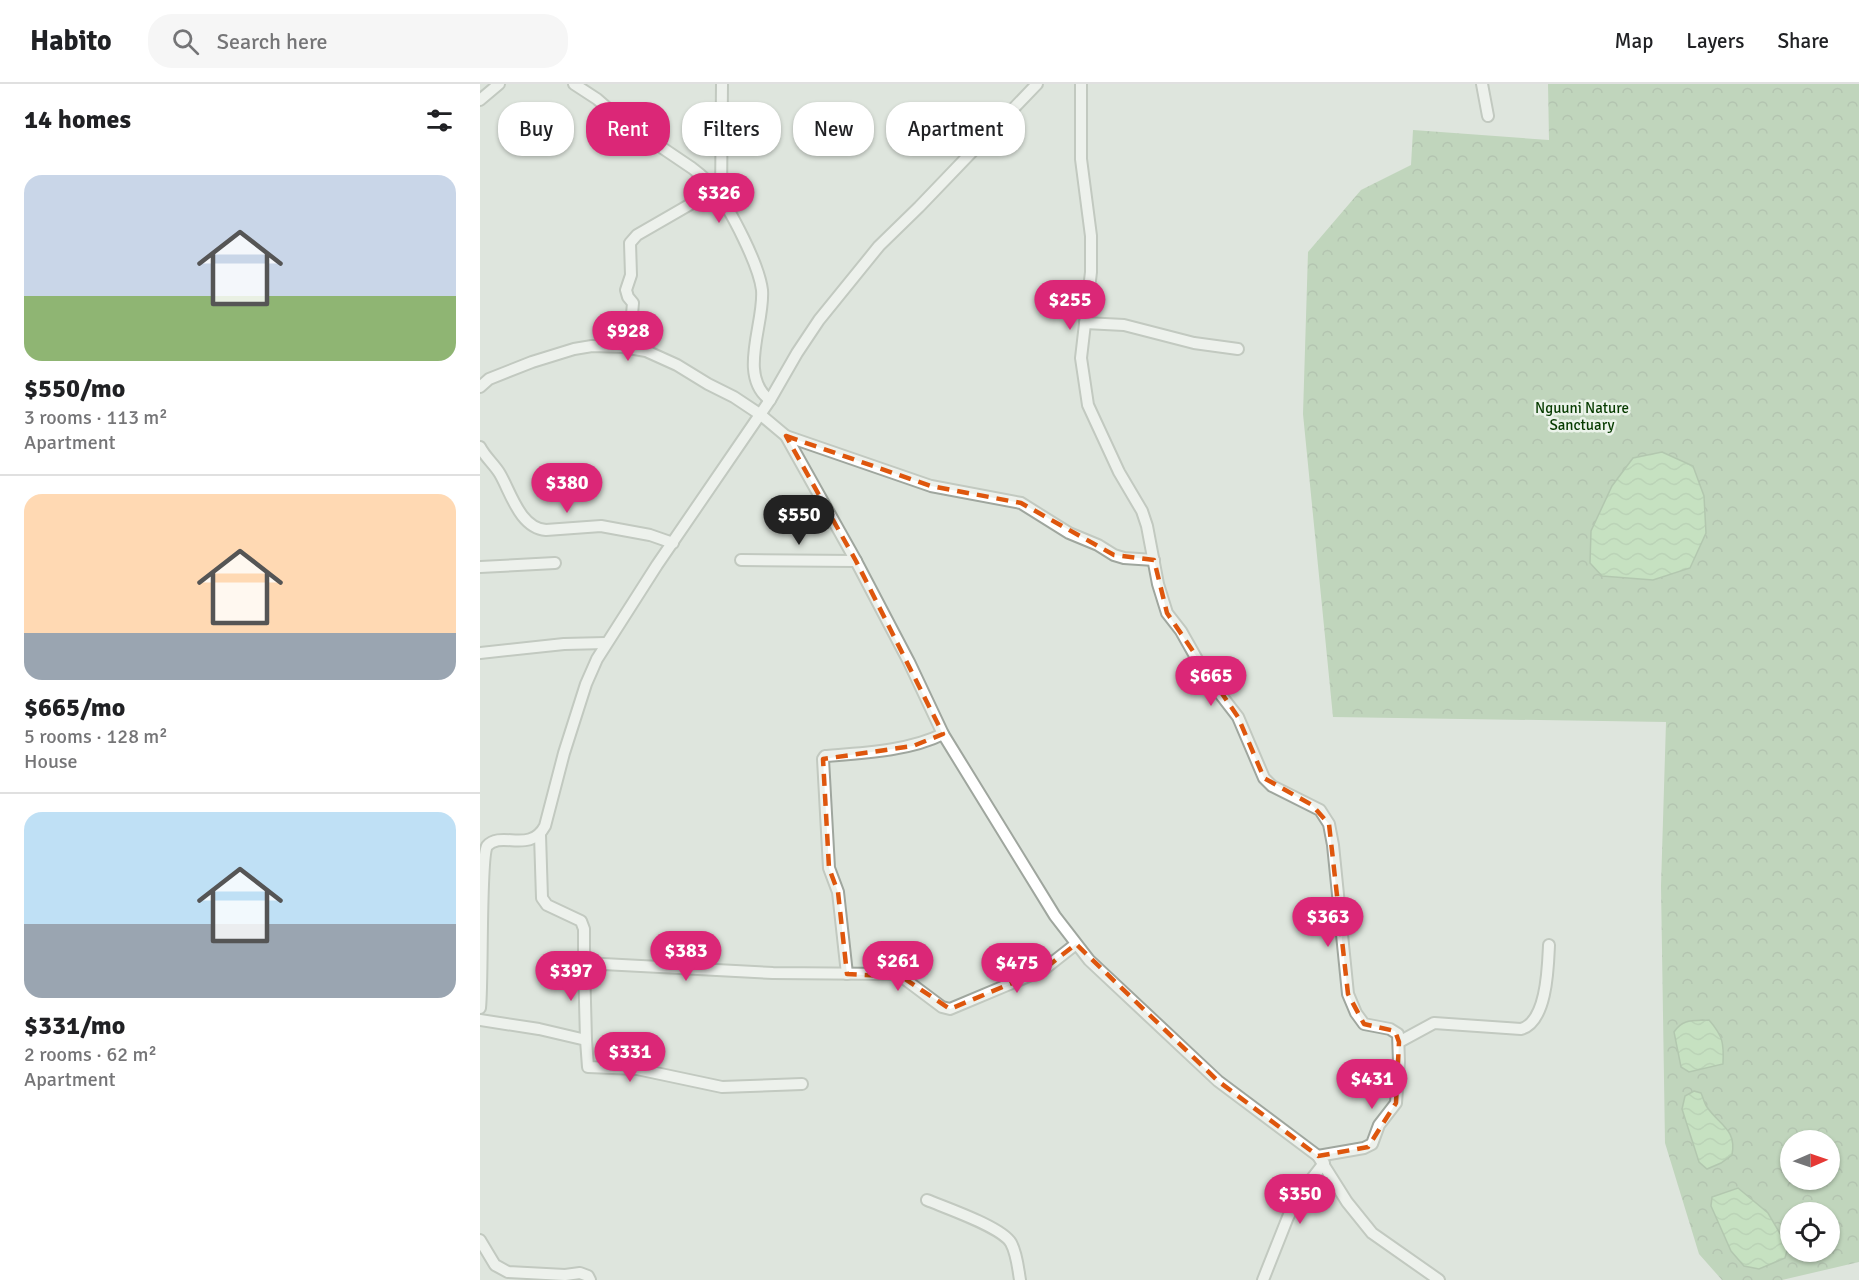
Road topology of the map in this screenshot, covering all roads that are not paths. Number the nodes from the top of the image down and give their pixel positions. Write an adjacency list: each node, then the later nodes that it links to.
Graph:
1 (498, 84): 7 (street)
2 (574, 84): 9 (street)
3 (722, 84): 9 (street)
4 (1037, 84): 14 (street)
5 (1081, 84): 10 (street)
6 (1482, 84): 8 (street)
7 (480, 100)
8 (1488, 117)
9 (718, 194): 11 (street); 14 (street)
10 (1085, 323): 12 (street); 20 (street)
11 (629, 348): 13 (street); 15 (street)
12 (1238, 349)
13 (480, 387)
14 (770, 400): 15 (street)
15 (760, 415): 16 (street); 18 (street)
16 (786, 436): 20 (street); 21 (street)
17 (480, 447): 18 (street)
18 (673, 543): 24 (street)
19 (741, 560): 21 (street)
20 (1154, 560): 36 (street)
21 (856, 561): 26 (street)
22 (555, 563): 23 (street)
23 (480, 567)
24 (606, 643): 25 (street); 27 (street)
25 (480, 653)
26 (943, 734): 29 (street); 32 (street)
27 (540, 835): 28 (street); 31 (street)
28 (485, 841): 33 (street)
29 (1076, 944): 32 (street); 38 (street)
30 (1549, 945): 36 (street)
31 (584, 963): 32 (street); 35 (street)
32 (847, 974)
33 (480, 1008)
34 (480, 1020): 35 (street)
35 (586, 1040): 37 (street)
36 (1399, 1042): 38 (street)
37 (802, 1084)
38 (1321, 1159): 43 (street); 44 (street)
39 (927, 1200): 42 (street)
40 (480, 1240): 41 (street)
41 (590, 1280)
42 (1020, 1280)
43 (1263, 1280)
44 (1439, 1280)

